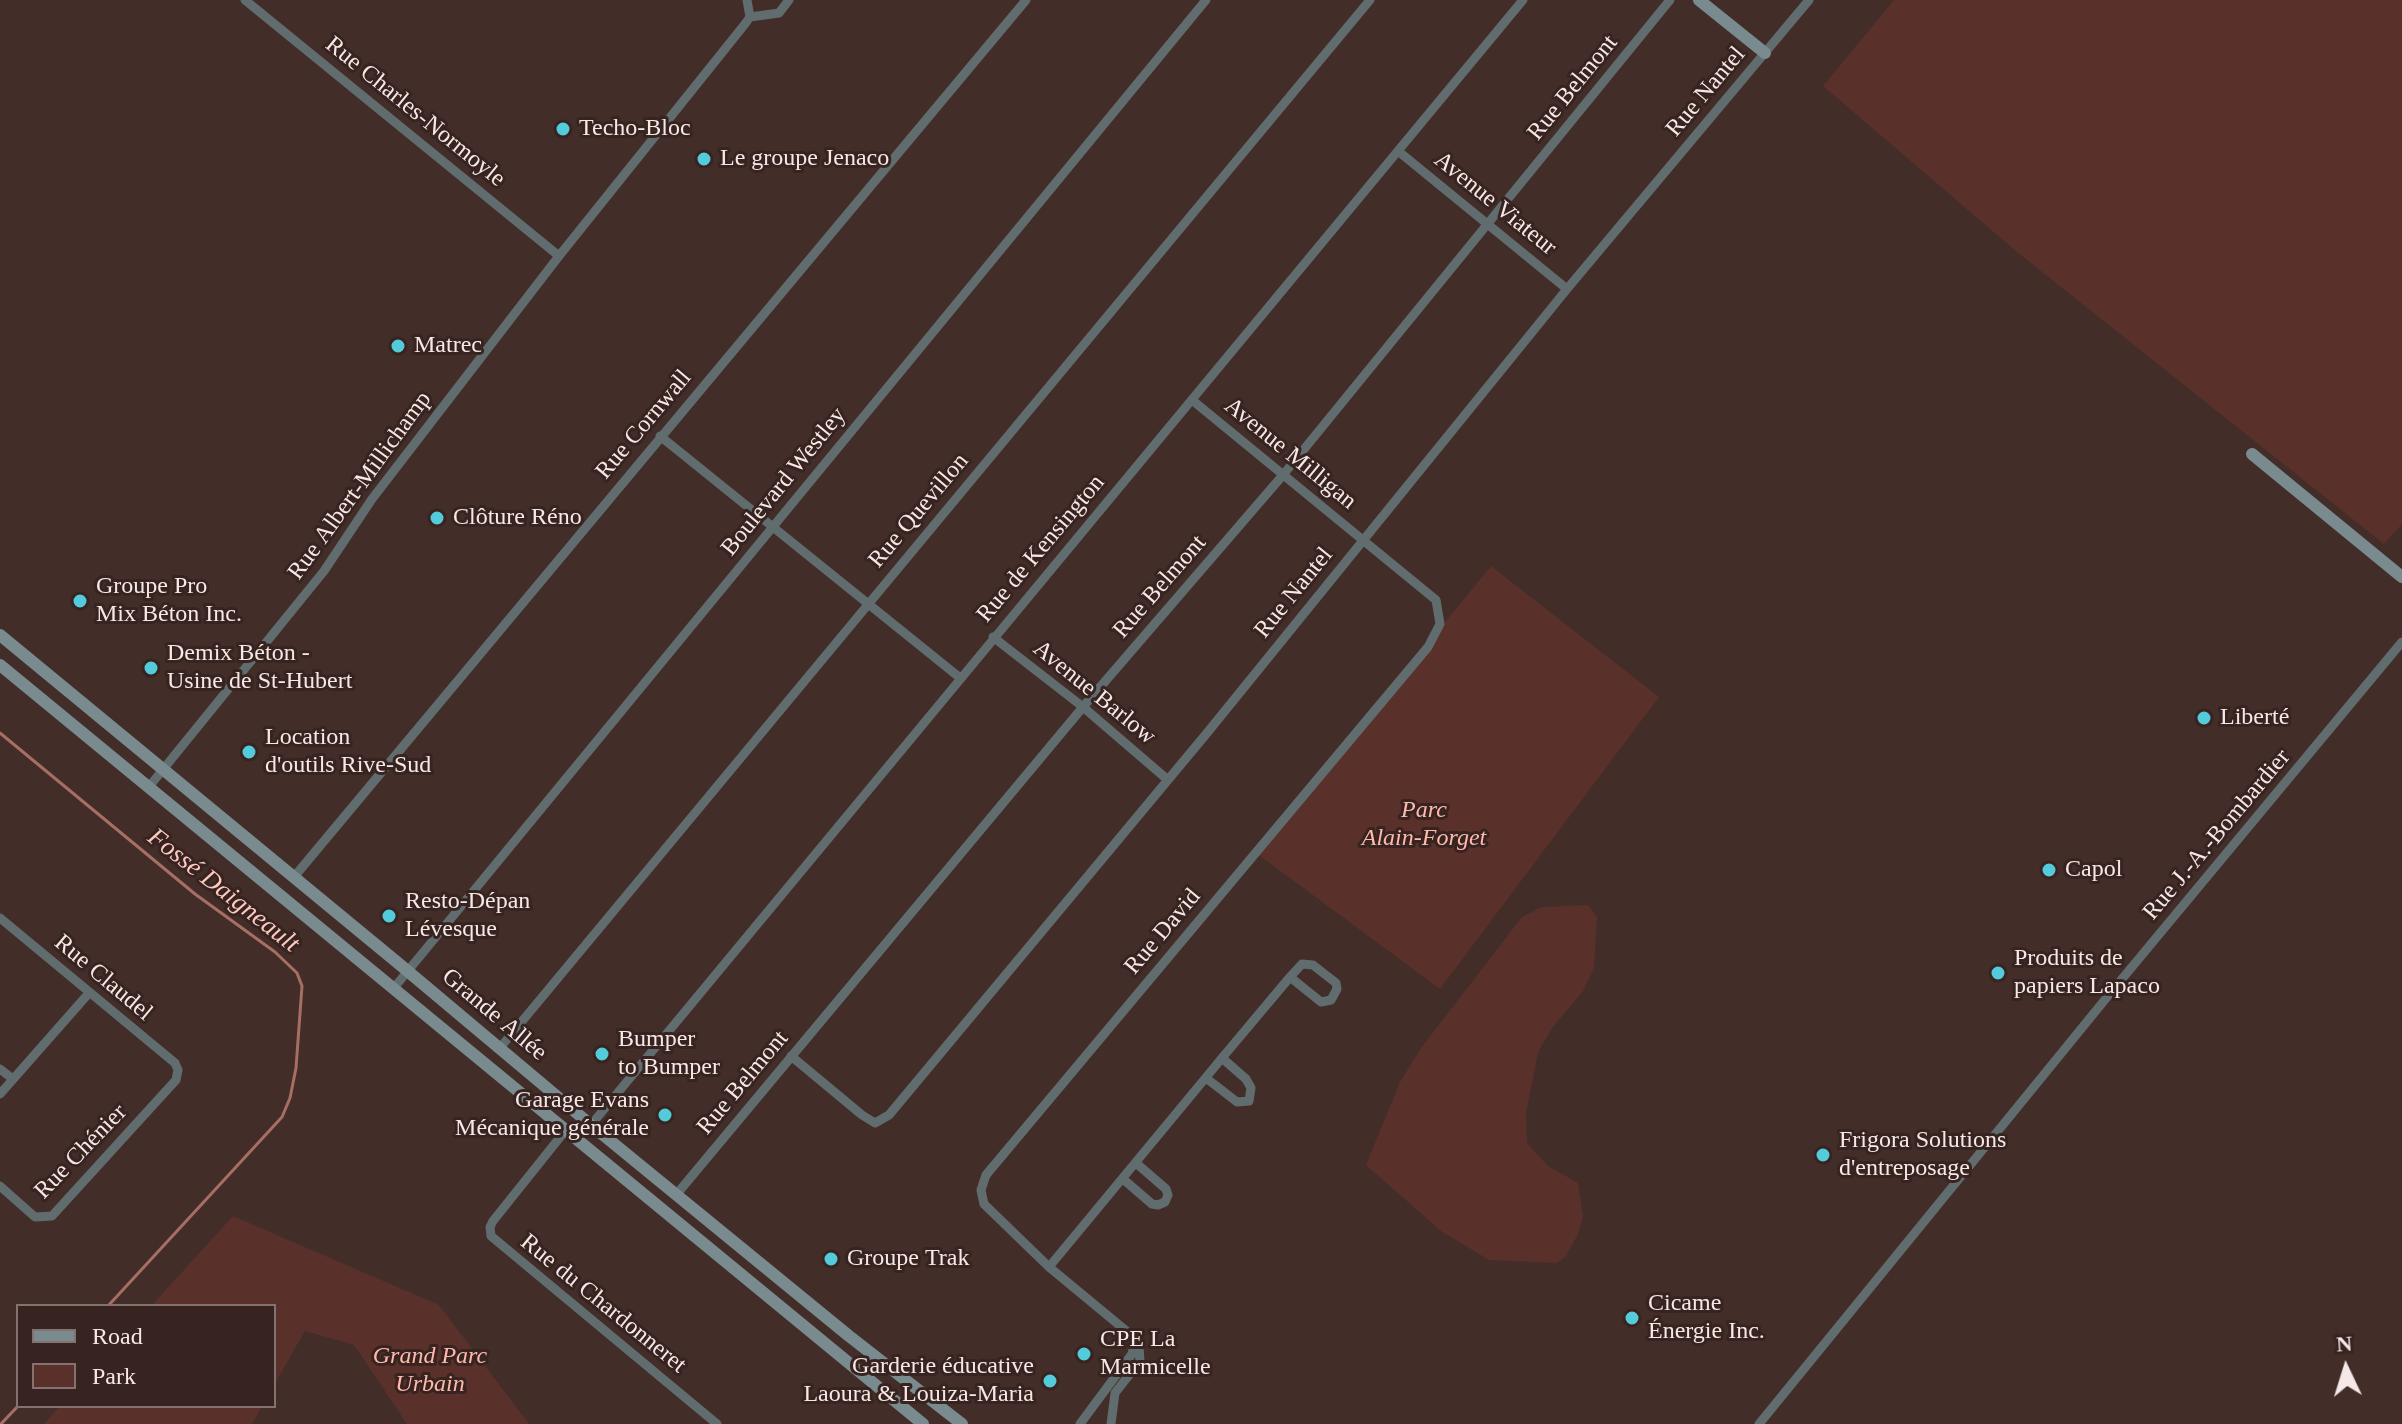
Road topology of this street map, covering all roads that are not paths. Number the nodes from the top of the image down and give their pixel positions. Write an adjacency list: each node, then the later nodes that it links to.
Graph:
1 (245, 0): 15 (street, Rue Charles-Normoyle)
2 (747, 0): 11 (street)
3 (789, 0): 11 (street)
4 (1026, 0): 18 (street, Rue Cornwall)
5 (1206, 0): 21 (street, Boulevard Westley)
6 (1370, 0): 24 (street, Rue Quevillon)
7 (1523, 0): 13 (street, Rue de Kensington)
8 (1670, 0): 14 (street, Rue Belmont)
9 (1699, 0): 12 (main road)
10 (1809, 0): 12 (street, Rue Nantel)
11 (750, 17): 15 (street, Rue Albert-Millichamp)
12 (1765, 53): 16 (street, Rue Nantel)
13 (1398, 151): 14 (street, Avenue Viateur); 17 (street, Rue de Kensington)
14 (1488, 225): 16 (street, Avenue Viateur); 20 (street, Rue Belmont)
15 (559, 256): 31 (street, Rue Albert-Millichamp)
16 (1567, 289): 22 (street, Rue Nantel)
17 (1192, 400): 20 (street, Avenue Milligan); 26 (street, Rue de Kensington)
18 (660, 436): 21 (street); 34 (street, Rue Cornwall)
19 (2252, 454): 23 (main road)
20 (1283, 475): 22 (street, Avenue Milligan); 30 (street, Rue Belmont)
21 (773, 528): 24 (street); 36 (street, Boulevard Westley)
22 (1362, 540): 32 (street, Rue Nantel); 54 (street, Rue David)
23 (2402, 577)
24 (868, 605): 29 (street); 40 (street, Rue Quevillon)
25 (0, 635): 31 (main road, Grande Allée)
26 (993, 637): 29 (street, Rue de Kensington); 30 (street, Avenue Barlow)
27 (2402, 642): 61 (street, Rue J.-A.-Bombardier)
28 (0, 665): 33 (main road, Grande Allée)
29 (959, 677): 48 (street, Rue de Kensington)
30 (1083, 707): 32 (street, Avenue Barlow); 41 (street, Rue Belmont)
31 (163, 769): 33 (street, Rue Albert-Millichamp); 34 (main road, Grande Allée)
32 (1168, 780): 41 (street, Rue Nantel)
33 (148, 788): 38 (main road, Grande Allée)
34 (294, 877): 36 (main road, Grande Allée)
35 (0, 918): 39 (street, Rue Claudel)
36 (408, 971): 38 (street, Boulevard Westley); 40 (main road, Grande Allée)
37 (1290, 977): 37 (street); 42 (street)
38 (393, 989): 49 (main road, Grande Allée)
39 (89, 993): 44 (street, Rue Claudel); 46 (street)
40 (499, 1049): 48 (main road, Grande Allée)
41 (791, 1056): 53 (street, Rue Belmont)
42 (1222, 1058): 45 (street); 45 (street)
43 (0, 1069): 46 (street)
44 (178, 1070): 52 (street, Rue Chénier)
45 (1206, 1078): 50 (street)
46 (13, 1079): 47 (street)
47 (0, 1094)
48 (591, 1125): 53 (main road, Grande Allée)
49 (565, 1131): 56 (street, Rue du Chardonneret); 57 (main road, Grande Allée)
50 (1136, 1163): 51 (street); 51 (street)
51 (1123, 1179): 54 (street)
52 (0, 1186)
53 (676, 1195): 58 (main road, Grande Allée)
54 (1049, 1267): 55 (street, Rue David)
55 (1135, 1340): 59 (street); 60 (street)
56 (712, 1422)
57 (923, 1424)
58 (962, 1424)
59 (1080, 1424)
60 (1111, 1424)
61 (1759, 1424)

